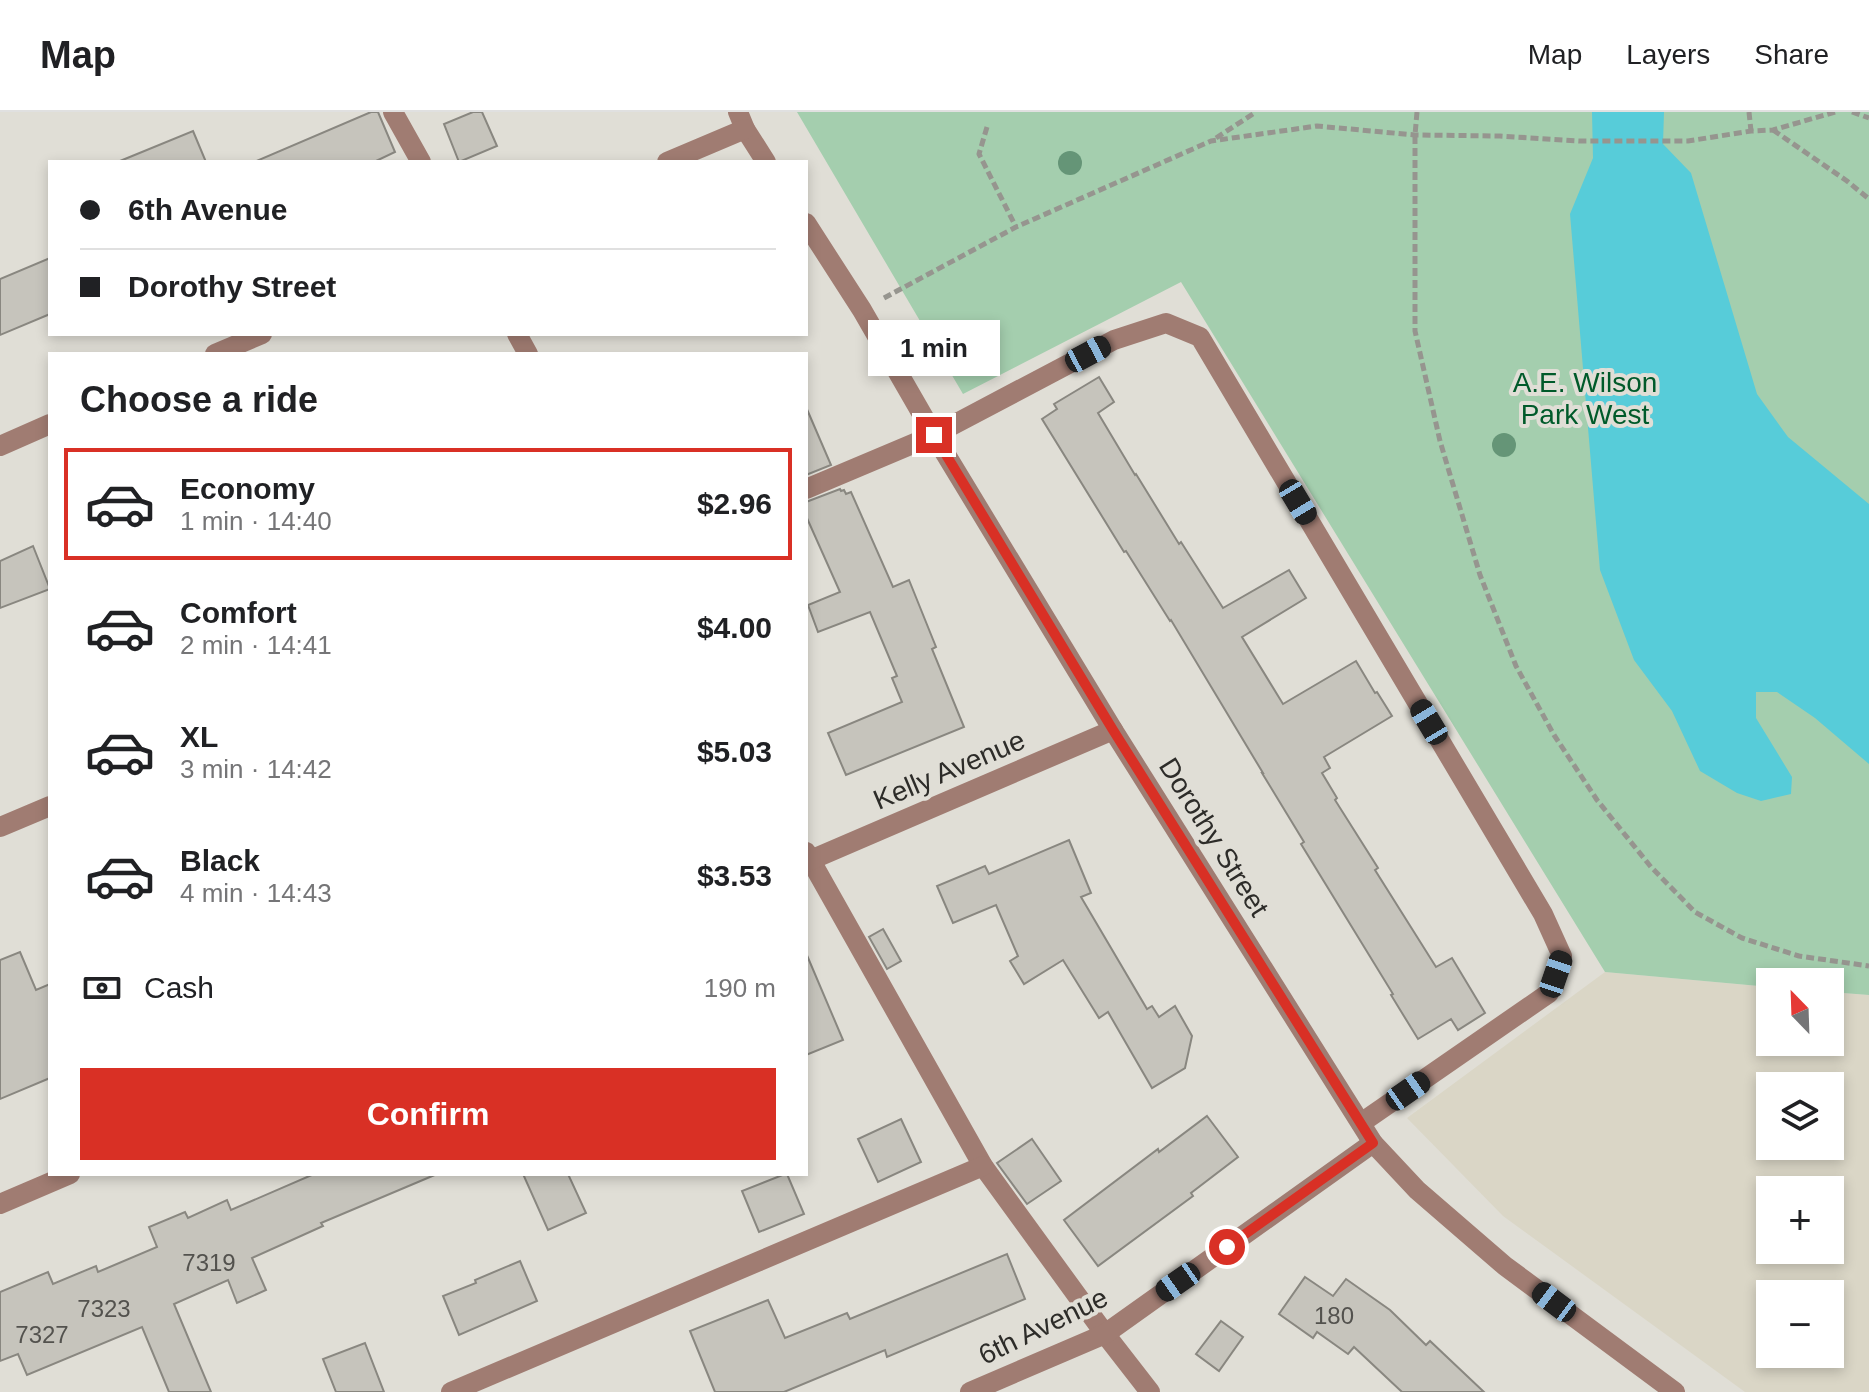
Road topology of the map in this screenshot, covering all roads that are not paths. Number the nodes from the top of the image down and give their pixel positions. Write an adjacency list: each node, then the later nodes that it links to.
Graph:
1 (393, 112): 3 (street)
2 (741, 120): 4 (street); 5 (street)
3 (420, 160)
4 (671, 160)
5 (765, 160)
6 (808, 226): 10 (street, Dorothy Street)
7 (257, 336): 8 (street)
8 (220, 352)
9 (48, 425): 11 (street)
10 (934, 435): 12 (street); 13 (street, Dorothy Street); 18 (street)
11 (0, 446)
12 (808, 488)
13 (1113, 730): 16 (street, Kelly Avenue); 18 (street, Dorothy Street)
14 (48, 807): 15 (street)
15 (0, 827)
16 (808, 858)
17 (808, 860): 20 (street)
18 (1361, 1123): 19 (street, Dorothy Street)
19 (1373, 1143): 23 (street, 6th Avenue); 27 (street, Dorothy Street)
20 (983, 1166): 23 (street); 24 (street)
21 (65, 1176): 22 (street)
22 (0, 1204)
23 (1105, 1334): 25 (street, 6th Avenue); 26 (street)
24 (451, 1392)
25 (970, 1392)
26 (1150, 1392)
27 (1675, 1392)

